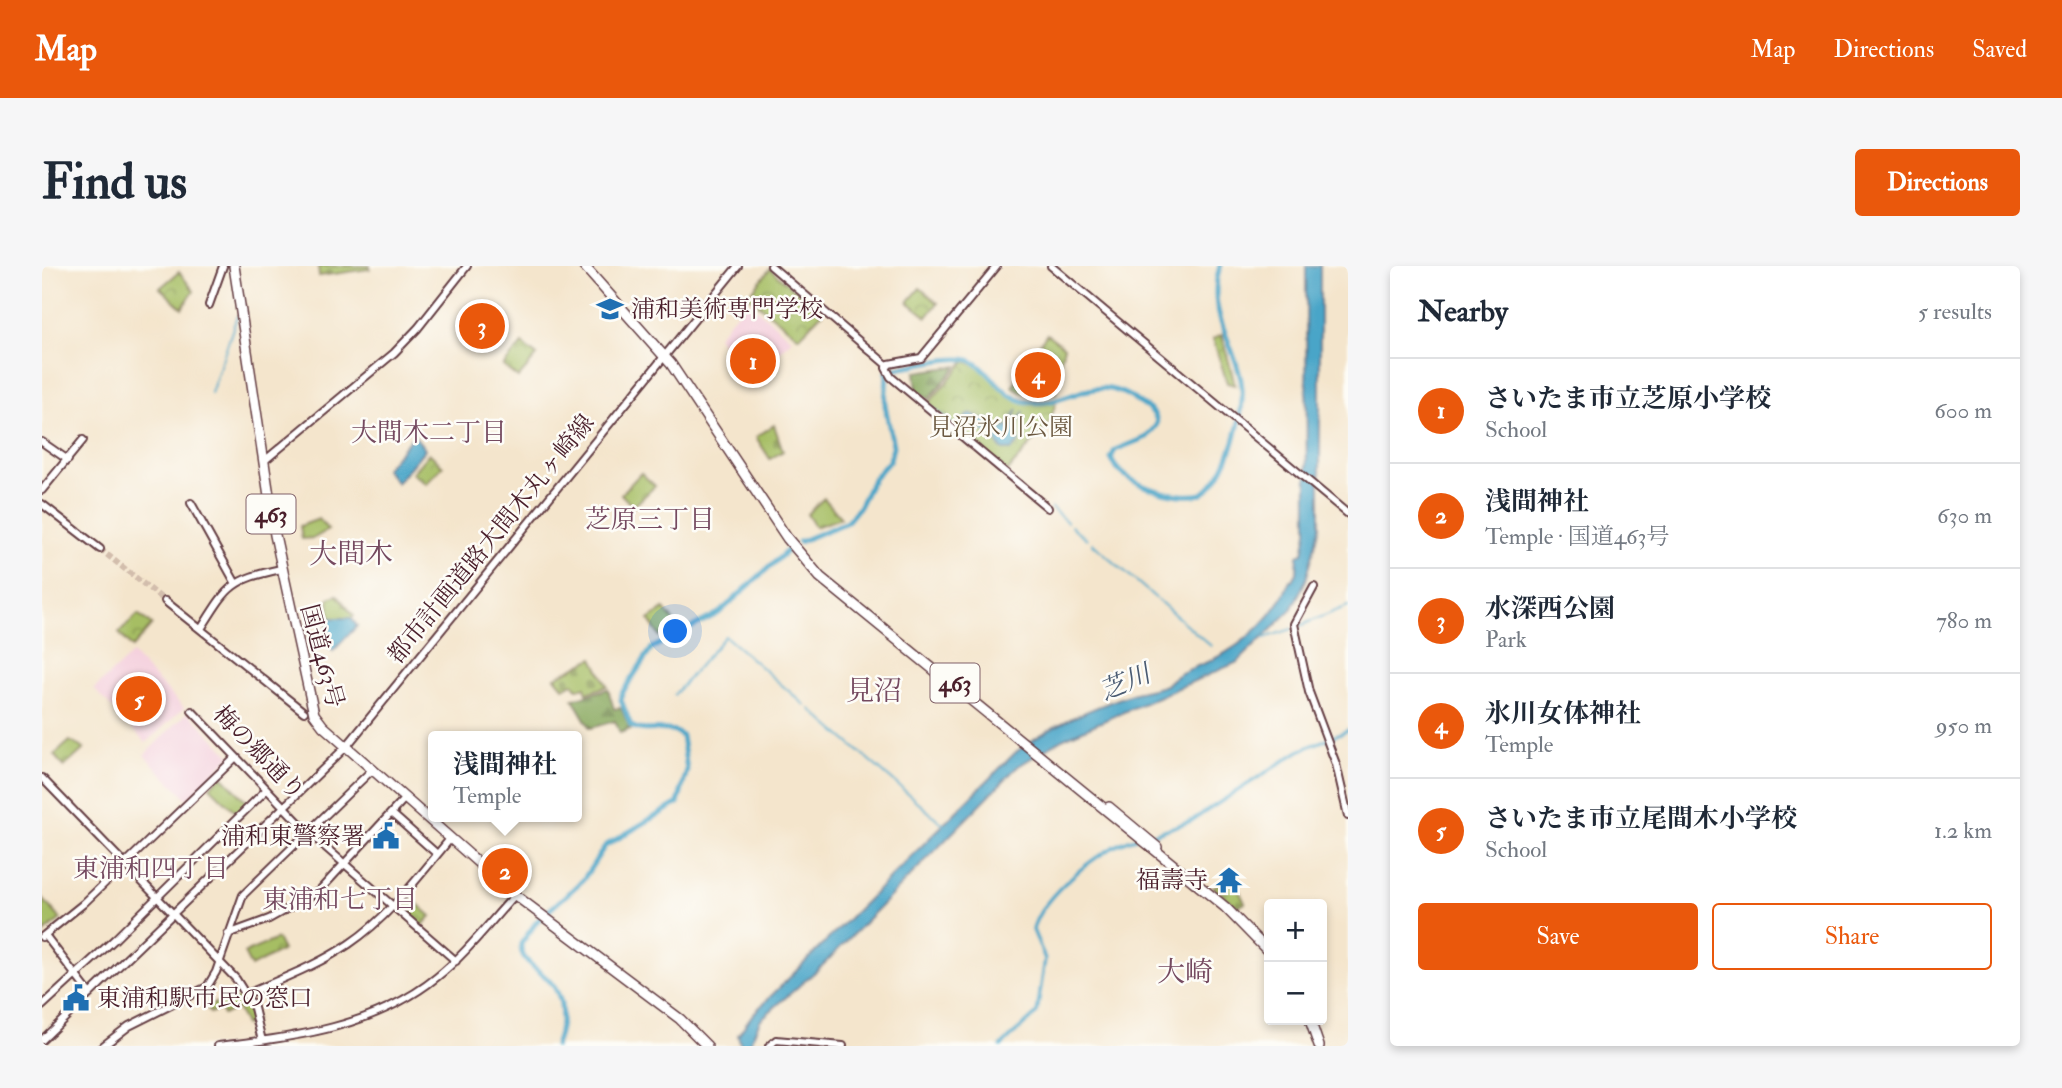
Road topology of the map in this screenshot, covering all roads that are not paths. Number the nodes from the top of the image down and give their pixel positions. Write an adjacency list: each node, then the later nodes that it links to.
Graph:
1 (223, 266): 10 (street)
2 (234, 266): 16 (highway, 国道463号 / 463)
3 (467, 266): 16 (street)
4 (584, 266): 11 (highway, 463)
5 (591, 266): 11 (highway, 463)
6 (738, 266): 11 (street, 都市計画道路大間木丸ヶ崎線)
7 (771, 266): 12 (street)
8 (997, 266): 12 (street)
9 (1051, 266): 21 (street)
10 (209, 305)
11 (666, 353): 30 (street, 都市計画道路大間木丸ヶ崎線); 43 (highway, 463)
12 (887, 369): 20 (street)
13 (83, 440): 15 (street)
14 (42, 442): 15 (street)
15 (68, 460): 17 (street)
16 (263, 462): 23 (highway, 国道463号 / 463)
17 (42, 490)
18 (191, 503): 24 (street)
19 (42, 504): 22 (street)
20 (1048, 508)
21 (1348, 514)
22 (100, 549)
23 (281, 569): 24 (street); 30 (highway, 国道463号 / 463)
24 (236, 582): 27 (street)
25 (1314, 587): 38 (street)
26 (165, 601): 27 (street)
27 (201, 629): 29 (street)
28 (192, 711): 31 (street, 梅の郷通り)
29 (304, 712)
30 (346, 747): 32 (highway, 国道463号 / 463); 36 (street, 都市計画道路大間木丸ヶ崎線)
31 (236, 757): 34 (street, 梅の郷通り); 45 (street)
32 (372, 770): 35 (highway, 国道463号 / 463); 41 (street)
33 (42, 778): 45 (street)
34 (267, 789): 36 (street, 梅の郷通り); 48 (street)
35 (405, 798): 37 (street); 39 (highway, 国道463号 / 463)
36 (284, 807): 41 (street, 梅の郷通り); 50 (street, 都市計画道路大間木丸ヶ崎線)
37 (391, 813): 44 (street); 46 (street)
38 (1348, 816)
39 (428, 819)
40 (431, 822): 42 (highway, 国道463号 / 463)
41 (309, 832): 46 (street, 梅の郷通り); 51 (street)
42 (450, 839): 44 (street); 47 (highway, 国道463号 / 463)
43 (1158, 850): 53 (highway, 463); 54 (highway, 463)
44 (438, 854): 49 (street)
45 (125, 864): 48 (street); 52 (street)
46 (345, 864): 49 (street, 梅の郷通り); 51 (street)
47 (514, 895): 56 (street); 71 (highway, 国道463号 / 463)
48 (156, 896): 50 (street); 57 (street)
49 (392, 904): 56 (street, 梅の郷通り); 58 (street)
50 (173, 914): 55 (street); 59 (street, 都市計画道路大間木丸ヶ崎線)
51 (228, 934): 55 (street)
52 (43, 936): 57 (street)
53 (1264, 940)
54 (1264, 946)
55 (219, 961): 58 (street); 69 (street)
56 (456, 961): 64 (street)
57 (75, 974): 59 (street); 60 (street)
58 (247, 994): 64 (street)
59 (90, 995): 63 (street, 都市計画道路大間木丸ヶ崎線)
60 (42, 1006)
61 (1312, 1025): 74 (highway)
62 (1316, 1025): 74 (highway)
63 (43, 1038): 68 (street)
64 (262, 1041): 70 (street)
65 (797, 1044): 66 (street); 72 (street)
66 (823, 1045): 67 (street)
67 (835, 1045): 73 (street)
68 (50, 1046)
69 (103, 1046)
70 (218, 1046)
71 (706, 1046)
72 (769, 1046)
73 (843, 1046)
74 (1322, 1046)

